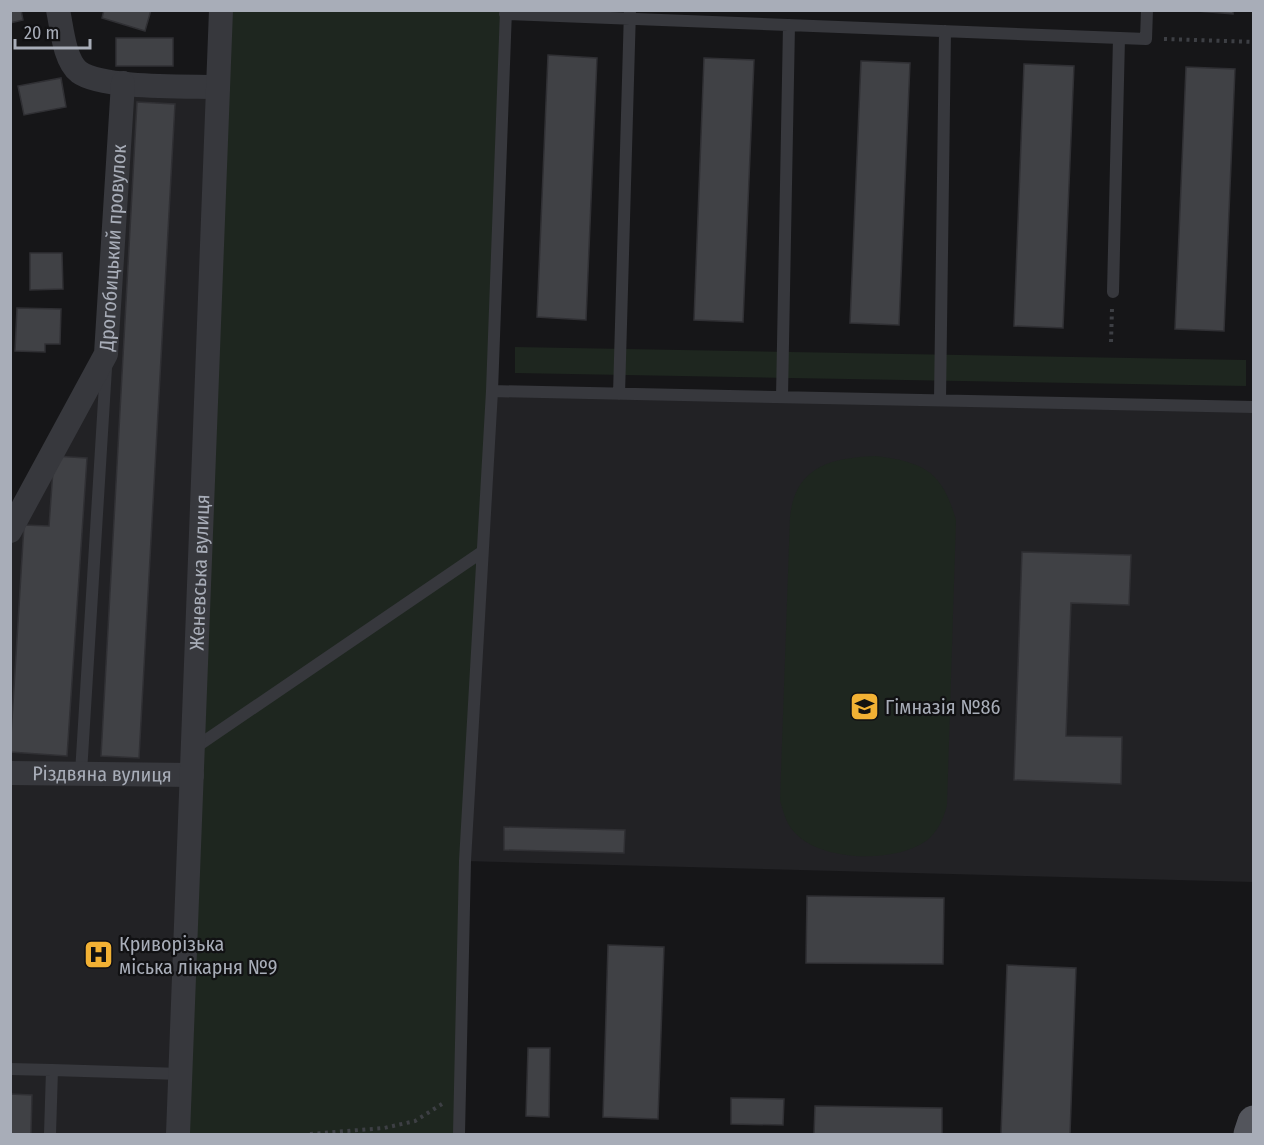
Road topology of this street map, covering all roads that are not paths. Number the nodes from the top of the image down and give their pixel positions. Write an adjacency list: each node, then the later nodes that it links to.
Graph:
1 (58, 10): 9 (street)
2 (221, 10): 10 (street, Женевська вулиця)
3 (1147, 10): 8 (lane)
4 (506, 12): 5 (lane); 13 (lane)
5 (630, 15): 6 (lane); 14 (lane)
6 (789, 25): 7 (lane); 15 (lane)
7 (945, 31): 8 (lane); 16 (lane)
8 (1119, 38): 11 (lane)
9 (123, 83): 10 (street); 12 (street, Дрогобицький провулок)
10 (218, 87): 20 (street, Женевська вулиця)
11 (1113, 292)
12 (106, 354): 18 (street, Дрогобицький провулок); 22 (lane)
13 (492, 391): 14 (lane); 19 (lane)
14 (619, 394): 15 (lane)
15 (782, 397): 16 (lane)
16 (940, 400): 17 (lane)
17 (1254, 407)
18 (10, 531)
19 (482, 552): 20 (lane); 30 (lane)
20 (193, 748): 23 (street, Женевська вулиця)
21 (10, 773): 22 (street, Різдвяна вулиця)
22 (81, 773): 23 (street, Різдвяна вулиця)
23 (192, 775): 26 (street, Женевська вулиця)
24 (10, 1069): 25 (lane)
25 (52, 1071): 26 (lane); 28 (lane)
26 (181, 1074): 29 (street, Женевська вулиця)
27 (1254, 1122): 31 (main road)
28 (50, 1134)
29 (178, 1134)
30 (459, 1134)
31 (1250, 1134)

